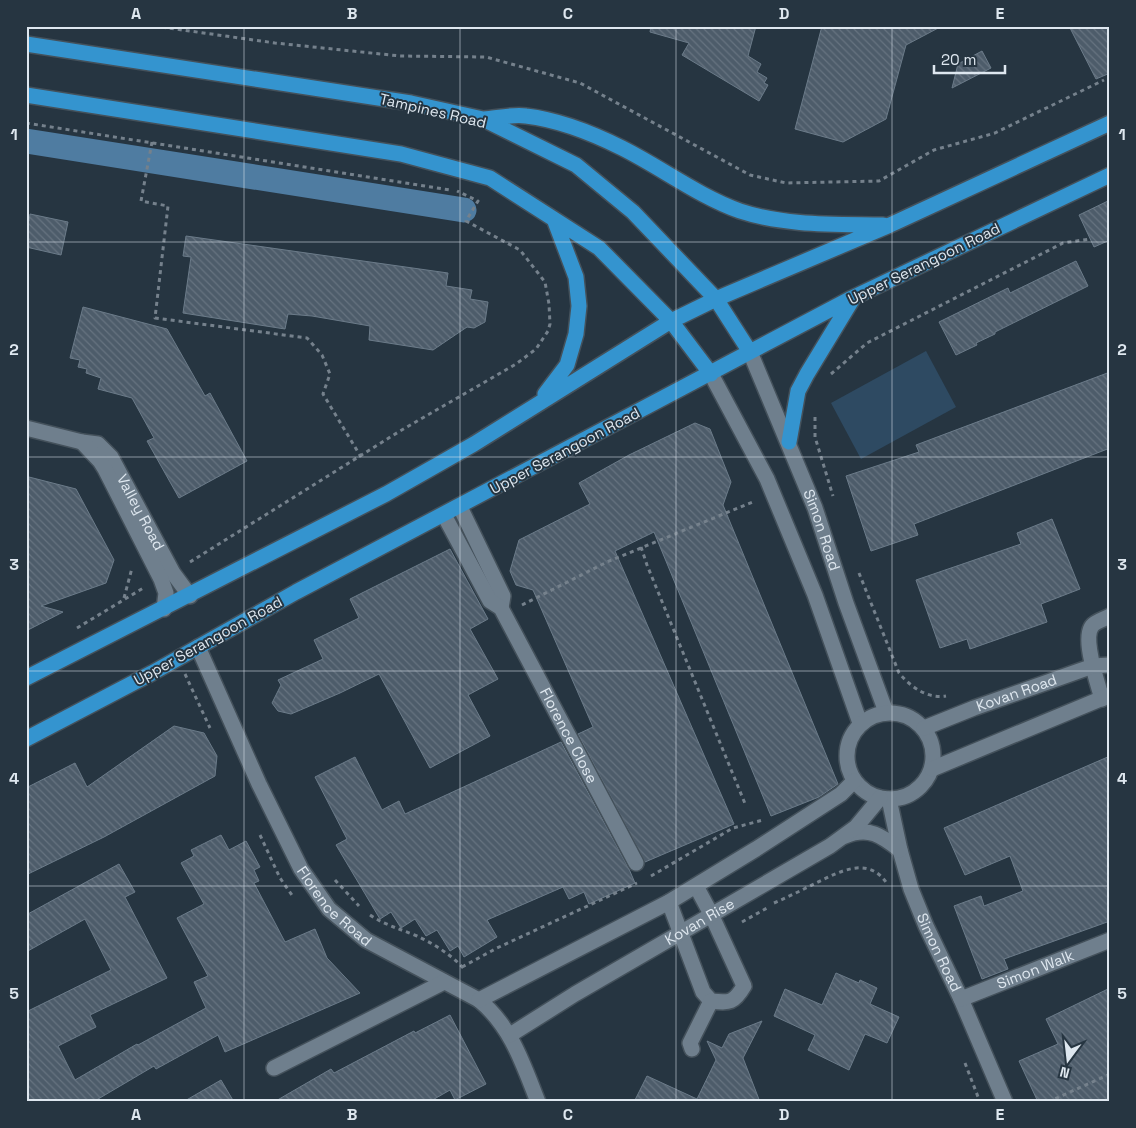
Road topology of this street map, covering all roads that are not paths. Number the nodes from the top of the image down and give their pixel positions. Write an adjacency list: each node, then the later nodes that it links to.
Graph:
1 (26, 44): 3 (main road, Tampines Road)
2 (26, 95): 6 (main road)
3 (482, 119): 7 (main road); 9 (main road, Tampines Road)
4 (1110, 122): 7 (main road)
5 (1110, 175): 8 (main road, Upper Serangoon Road)
6 (554, 219): 10 (main road); 13 (main road)
7 (890, 225): 9 (main road)
8 (852, 298): 11 (main road, Upper Serangoon Road); 15 (main road)
9 (716, 299): 10 (main road); 11 (main road, Tampines Road)
10 (671, 321): 12 (main road); 13 (main road)
11 (750, 352): 12 (main road, Upper Serangoon Road); 15 (street, Simon Road)
12 (711, 374): 16 (main road, Upper Serangoon Road); 29 (street, Simon Road)
13 (537, 403): 19 (main road)
14 (26, 428): 18 (street, Valley Road)
15 (789, 442): 28 (street, Simon Road)
16 (460, 507): 17 (main road, Upper Serangoon Road); 21 (street, Florence Close)
17 (444, 515): 21 (street, Florence Close); 23 (main road, Upper Serangoon Road)
18 (167, 576): 19 (street, Valley Road); 20 (street, Valley Road)
19 (190, 596): 20 (main road)
20 (164, 609): 26 (main road)
21 (503, 611): 37 (street, Florence Close)
22 (1110, 617): 25 (street)
23 (198, 647): 31 (main road, Upper Serangoon Road); 43 (street, Florence Road)
24 (1110, 665): 25 (street, Kovan Road)
25 (1093, 666): 27 (street); 30 (street, Kovan Road)
26 (26, 678)
27 (1106, 697): 32 (street)
28 (886, 712): 29 (street); 30 (street)
29 (860, 723): 33 (street)
30 (924, 728): 32 (street)
31 (26, 739)
32 (932, 769): 34 (street)
33 (854, 781): 34 (street); 38 (street)
34 (885, 799): 35 (street, Kovan Rise); 36 (street, Simon Road)
35 (845, 836): 36 (street); 40 (street, Kovan Rise)
36 (900, 850): 45 (street, Simon Road)
37 (636, 863)
38 (696, 886): 39 (street); 40 (street)
39 (669, 902): 41 (street); 44 (street)
40 (711, 914): 41 (street, Kovan Rise); 46 (street)
41 (681, 931): 46 (street); 47 (street, Kovan Rise)
42 (1110, 940): 45 (street, Simon Walk)
43 (444, 982): 44 (street, Florence Road); 49 (street)
44 (484, 997): 47 (street, Florence Road)
45 (961, 1000): 51 (street, Simon Road)
46 (711, 1001): 48 (street)
47 (510, 1035): 50 (street, Florence Road)
48 (692, 1049)
49 (274, 1068)
50 (538, 1102)
51 (1005, 1102)

